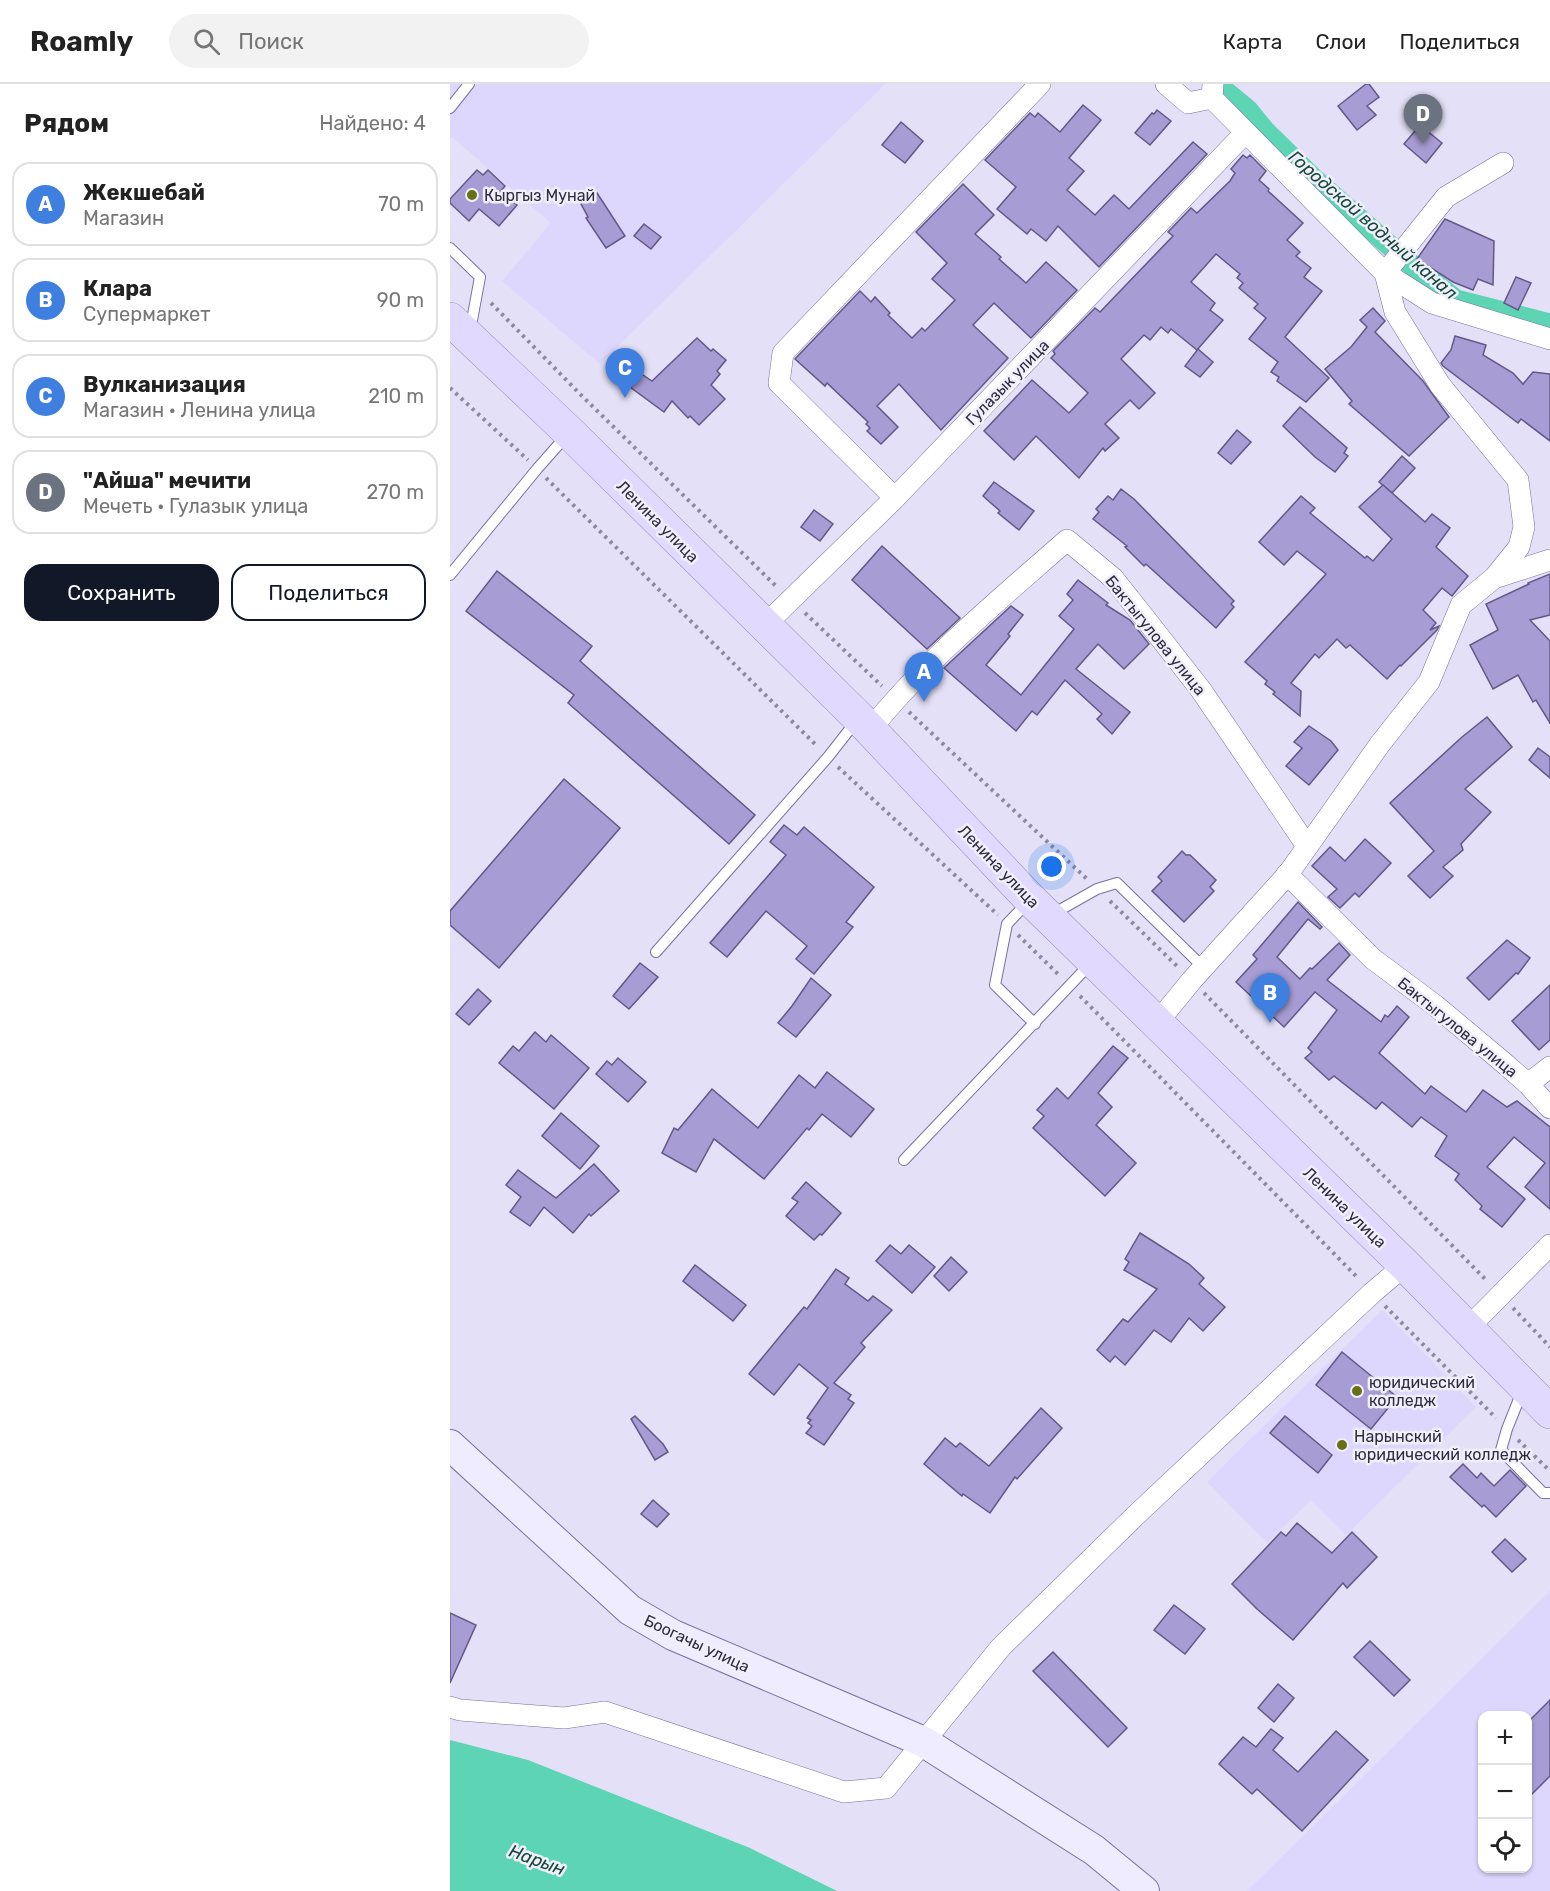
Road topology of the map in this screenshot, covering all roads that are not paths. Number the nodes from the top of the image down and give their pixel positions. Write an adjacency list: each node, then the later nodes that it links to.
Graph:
1 (469, 84): 5 (lane)
2 (1040, 84): 13 (street)
3 (1166, 84): 4 (street)
4 (1212, 91): 6 (street)
5 (450, 108)
6 (1245, 133): 9 (street); 13 (street, Гулазык улица)
7 (1503, 164): 9 (street)
8 (450, 248): 10 (lane)
9 (1385, 273): 11 (street); 16 (street)
10 (459, 328): 12 (main road, Ленина улица)
11 (1550, 339)
12 (570, 433): 15 (lane); 17 (main road, Ленина улица)
13 (895, 498): 17 (street, Гулазык улица)
14 (1550, 560): 16 (street)
15 (450, 575)
16 (1494, 578): 19 (street)
17 (764, 626): 18 (main road, Ленина улица)
18 (865, 724): 19 (street, Бактыгулова улица); 21 (main road, Ленина улица); 22 (lane)
19 (1307, 846): 20 (street)
20 (1287, 874): 24 (street); 28 (street, Бактыгулова улица)
21 (1039, 908): 23 (main road, Ленина улица); 24 (lane); 25 (lane)
22 (656, 951)
23 (1093, 961): 25 (lane); 26 (main road, Ленина улица)
24 (1197, 974): 26 (street)
25 (1035, 1023): 30 (lane)
26 (1156, 1023): 32 (main road, Ленина улица)
27 (1550, 1066): 28 (street)
28 (1528, 1084): 29 (street, Бактыгулова улица)
29 (1550, 1108)
30 (904, 1160)
31 (1550, 1245): 33 (street)
32 (1404, 1265): 33 (main road, Ленина улица); 39 (street)
33 (1467, 1329): 34 (main road, Ленина улица)
34 (1524, 1386): 35 (main road, Ленина улица); 37 (lane)
35 (1550, 1412)
36 (450, 1445): 39 (street, Боогачы улица)
37 (1550, 1493)
38 (450, 1707): 39 (street)
39 (924, 1742): 40 (street, Боогачы улица)
40 (1144, 1891)

